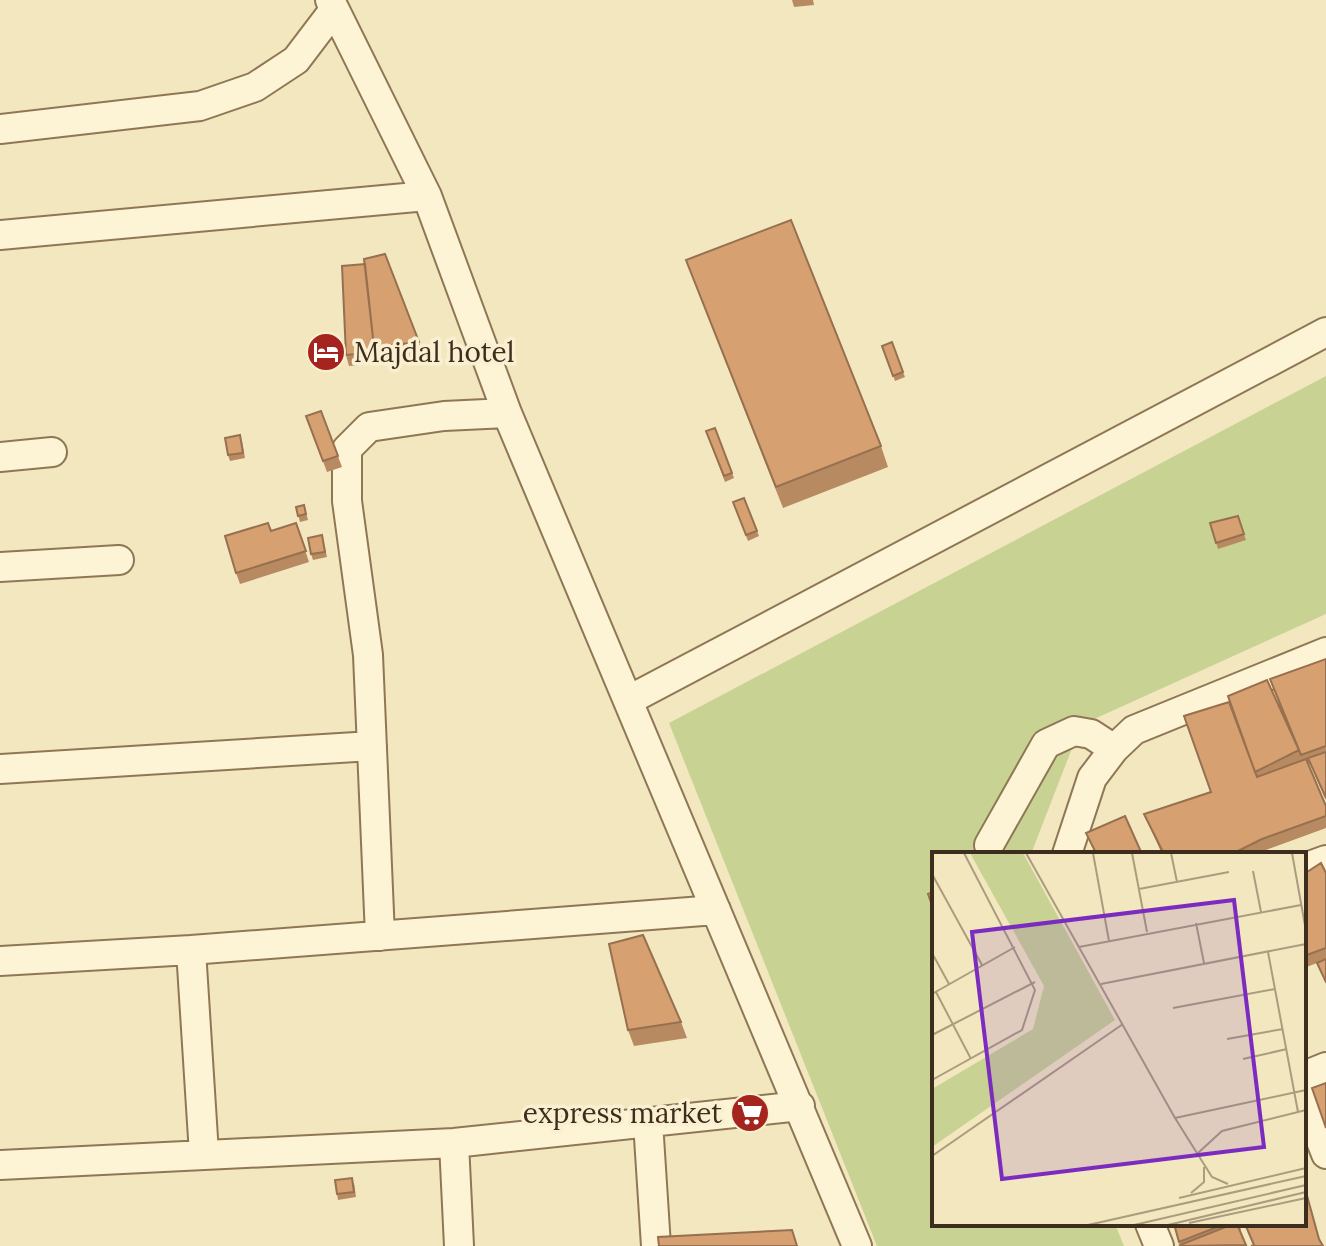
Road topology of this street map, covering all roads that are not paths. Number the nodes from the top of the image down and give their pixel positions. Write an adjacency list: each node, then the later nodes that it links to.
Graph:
1 (332, 3): 2 (street); 3 (street)
2 (0, 129)
3 (427, 196): 4 (street); 6 (street)
4 (0, 235)
5 (1326, 332): 12 (street)
6 (507, 413): 12 (street); 14 (street)
7 (52, 452): 8 (street)
8 (0, 457)
9 (119, 560): 10 (street)
10 (0, 567)
11 (1326, 652): 13 (street)
12 (629, 700): 20 (street)
13 (1124, 739): 16 (street); 17 (street)
14 (372, 746): 15 (street); 21 (street)
15 (0, 769)
16 (989, 845)
17 (1068, 852)
18 (1326, 860): 19 (street)
19 (1306, 867)
20 (716, 910): 21 (street); 27 (street)
21 (380, 936): 22 (street)
22 (191, 950): 23 (street); 30 (street)
23 (0, 961)
24 (1326, 1067): 25 (street)
25 (1306, 1075)
26 (1306, 1103): 31 (street)
27 (800, 1106): 28 (street); 36 (street)
28 (648, 1122): 29 (street); 35 (street)
29 (454, 1143): 30 (street); 34 (street)
30 (204, 1154): 32 (street)
31 (1326, 1154)
32 (0, 1165)
33 (1151, 1226): 37 (street)
34 (459, 1246)
35 (656, 1246)
36 (857, 1246)
37 (1159, 1246)

